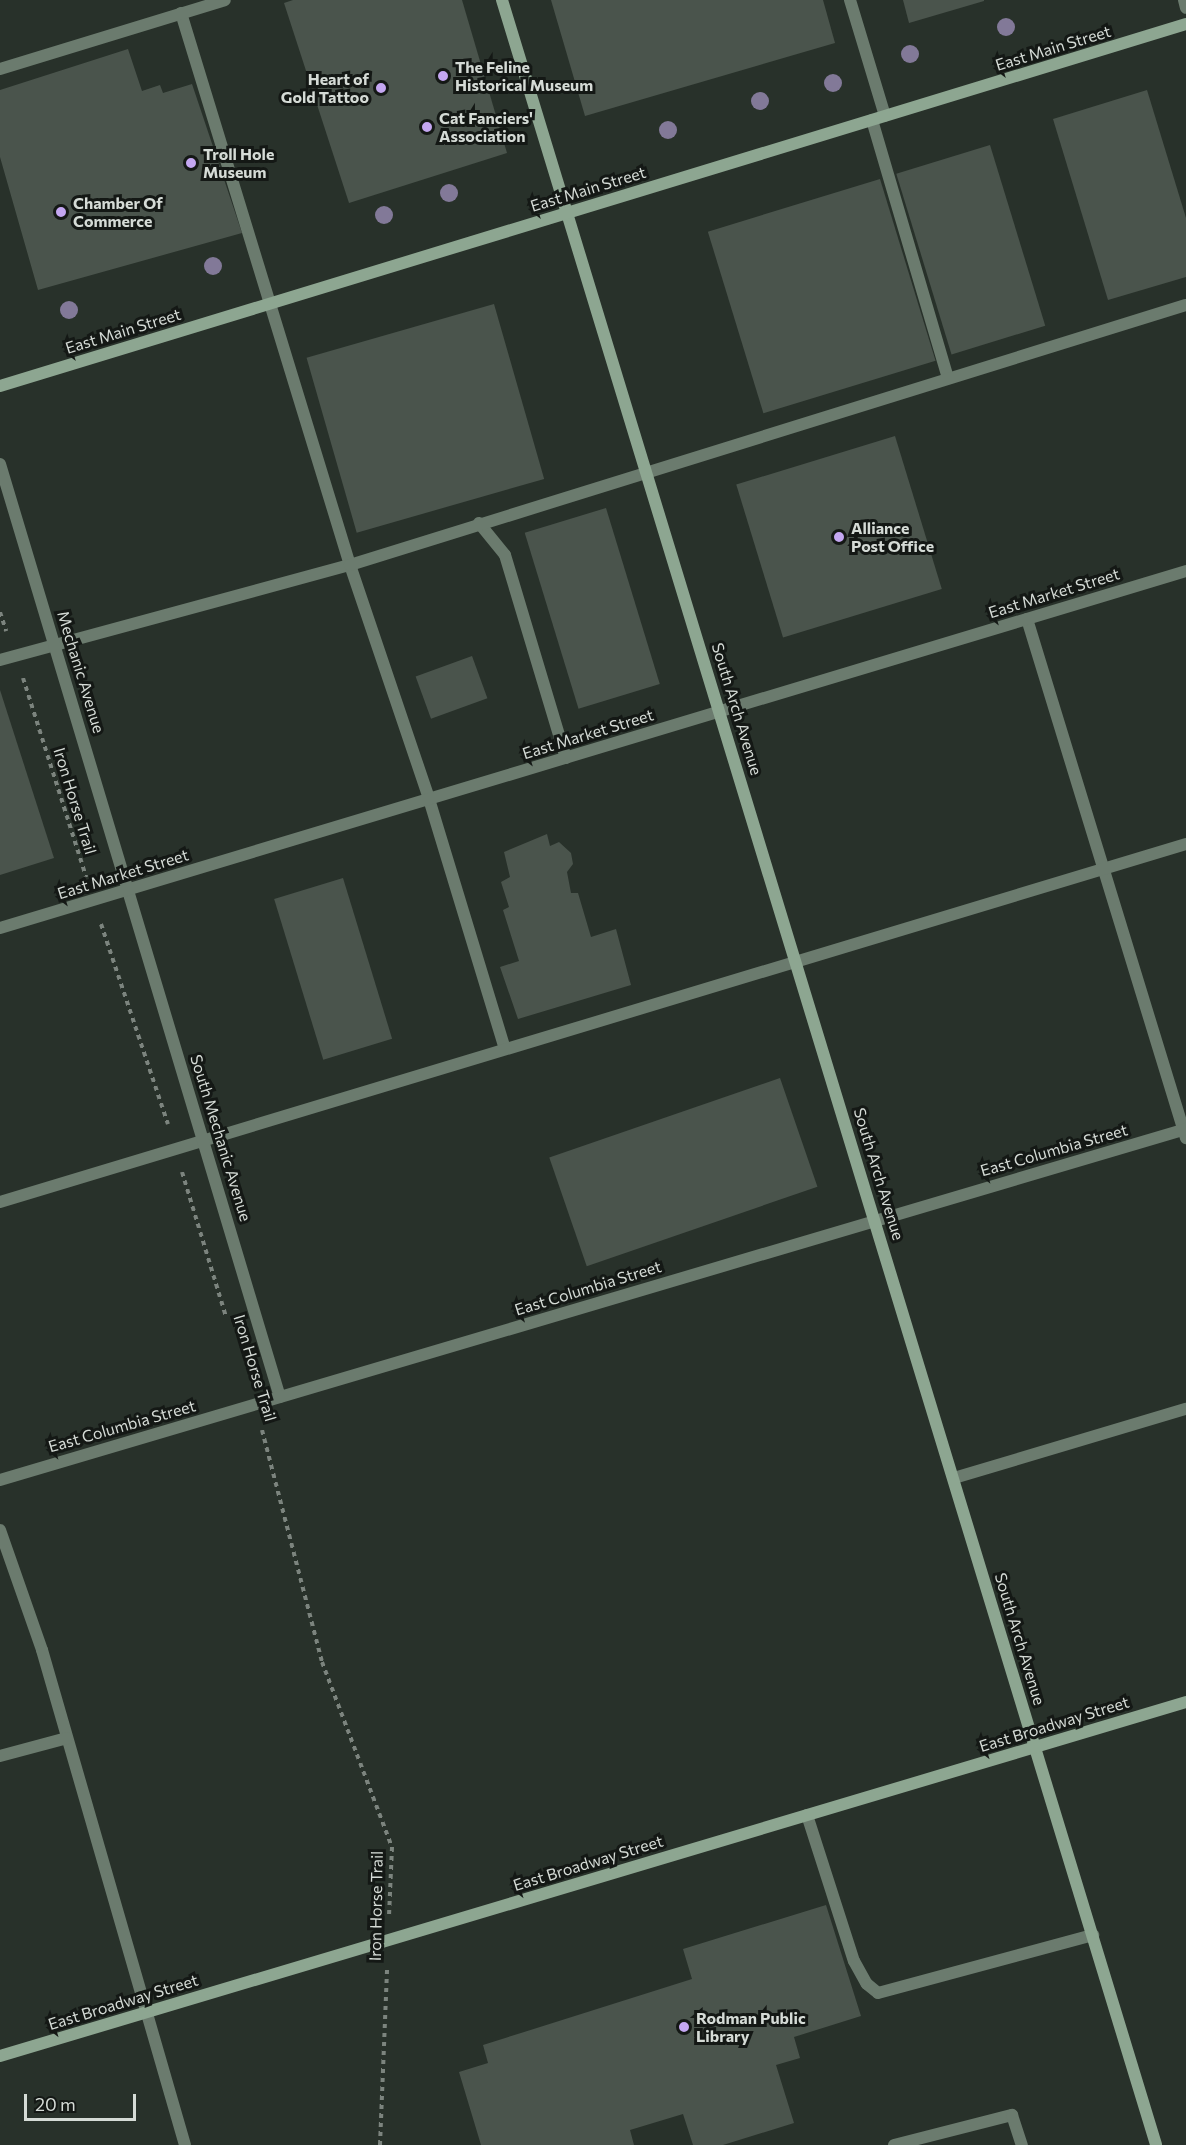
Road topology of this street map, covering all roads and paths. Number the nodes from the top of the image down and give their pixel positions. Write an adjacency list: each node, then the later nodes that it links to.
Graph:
1 (225, 0): 6 (street)
2 (502, 0): 11 (street, South Arch Avenue)
3 (850, 0): 9 (street)
4 (1184, 0): 5 (street)
5 (1186, 8)
6 (181, 14): 8 (street); 12 (street)
7 (1186, 24): 9 (street, East Main Street)
8 (0, 69)
9 (885, 116): 10 (street, East Main Street)
10 (872, 120): 11 (street, East Main Street); 14 (street)
11 (569, 212): 12 (street, East Main Street); 17 (street, South Arch Avenue)
12 (272, 303): 15 (street, East Main Street); 19 (street)
13 (1186, 305): 14 (street)
14 (948, 378): 17 (street)
15 (0, 386)
16 (0, 464): 23 (street, Mechanic Avenue)
17 (648, 469): 18 (street); 26 (street, South Arch Avenue)
18 (479, 523): 19 (street); 27 (street)
19 (350, 565): 23 (street); 28 (street)
20 (1186, 571): 22 (street, East Market Street)
21 (0, 612): 24 (path, Iron Horse Trail)
22 (1027, 619): 26 (street, East Market Street); 30 (street)
23 (55, 645): 24 (street); 31 (street, Mechanic Avenue)
24 (15, 656): 25 (street); 32 (path, Iron Horse Trail)
25 (0, 660)
26 (721, 711): 27 (street, East Market Street); 34 (street, South Arch Avenue)
27 (566, 758): 28 (street, East Market Street)
28 (429, 799): 31 (street, East Market Street); 35 (street)
29 (1186, 844): 30 (street)
30 (1104, 868): 34 (street); 36 (street)
31 (130, 889): 32 (street, East Market Street); 37 (street, South Mechanic Avenue)
32 (93, 900): 33 (street, East Market Street); 38 (path, Iron Horse Trail)
33 (0, 928)
34 (797, 961): 35 (street); 40 (street, South Arch Avenue)
35 (505, 1050): 37 (street)
36 (1185, 1132): 40 (street, East Columbia Street)
37 (204, 1140): 38 (street); 42 (street, South Mechanic Avenue)
38 (176, 1149): 39 (street); 41 (path, Iron Horse Trail)
39 (0, 1202)
40 (876, 1220): 42 (street, East Columbia Street); 45 (street, South Arch Avenue)
41 (229, 1324)
42 (280, 1397): 43 (street, East Columbia Street)
43 (255, 1404): 46 (street, East Columbia Street); 53 (path, Iron Horse Trail)
44 (1186, 1409): 45 (street)
45 (954, 1478): 50 (street, South Arch Avenue)
46 (0, 1480)
47 (0, 1530): 49 (street)
48 (1186, 1702): 50 (street, East Broadway Street)
49 (67, 1737): 51 (street); 56 (street)
50 (1036, 1747): 52 (street, East Broadway Street); 54 (street, South Arch Avenue)
51 (0, 1756)
52 (807, 1815): 54 (street); 56 (street, East Broadway Street)
53 (389, 1919)
54 (1093, 1935): 62 (street, South Arch Avenue)
55 (387, 1954): 59 (path, Iron Horse Trail)
56 (144, 2013): 57 (street, East Broadway Street); 58 (street)
57 (0, 2056)
58 (184, 2145)
59 (380, 2145)
60 (894, 2145): 61 (street)
61 (1022, 2145)
62 (1156, 2145)

